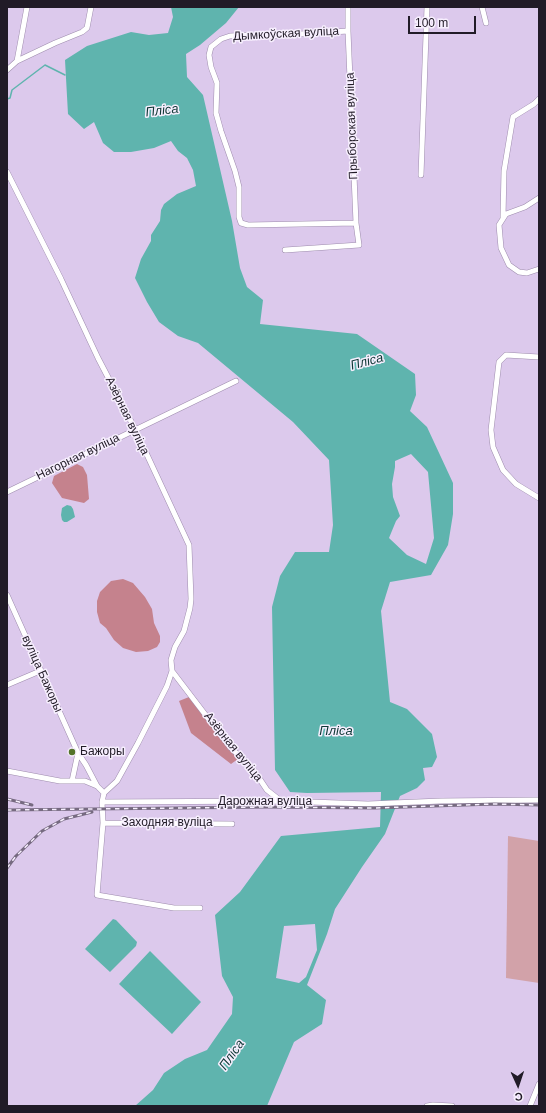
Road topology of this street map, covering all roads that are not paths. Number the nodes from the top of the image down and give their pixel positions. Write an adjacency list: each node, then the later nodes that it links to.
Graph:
1 (27, 7): 8 (street)
2 (91, 7): 8 (street)
3 (348, 7): 7 (street, Прыборская вуліца)
4 (427, 7): 12 (street)
5 (482, 7): 6 (street)
6 (486, 23)
7 (348, 31): 15 (street, Прыборская вуліца); 15 (street, Дымкоўская вуліца)
8 (17, 61): 9 (street)
9 (7, 70)
10 (539, 99): 14 (street)
11 (7, 172): 20 (street, Азёрная вуліца)
12 (421, 175)
13 (539, 198): 14 (street)
14 (503, 217): 17 (street)
15 (356, 223): 16 (street, Прыборская вуліца)
16 (285, 250)
17 (539, 269)
18 (539, 357): 22 (street)
19 (236, 381): 20 (street, Нагорная вуліца)
20 (135, 429): 21 (street, Нагорная вуліца); 25 (street, Азёрная вуліца)
21 (7, 492)
22 (539, 498)
23 (7, 595): 24 (street, вуліца Бажоры)
24 (40, 671): 26 (street); 27 (street, вуліца Бажоры)
25 (172, 671): 31 (street, Азёрная вуліца); 33 (street, Азёрная вуліца)
26 (7, 685)
27 (78, 753): 29 (street); 30 (street, вуліца Бажоры)
28 (7, 770): 29 (street)
29 (72, 781): 30 (street)
30 (97, 786): 31 (street)
31 (104, 793): 34 (street)
32 (539, 800): 33 (street, Дарожная вуліца)
33 (281, 801): 34 (street, Дарожная вуліца)
34 (102, 802): 35 (street)
35 (103, 823): 36 (street, Заходняя вуліца); 37 (street)
36 (232, 824)
37 (200, 908)
38 (539, 1084): 41 (street)
39 (427, 1106): 40 (street)
40 (452, 1106)
41 (530, 1106)

